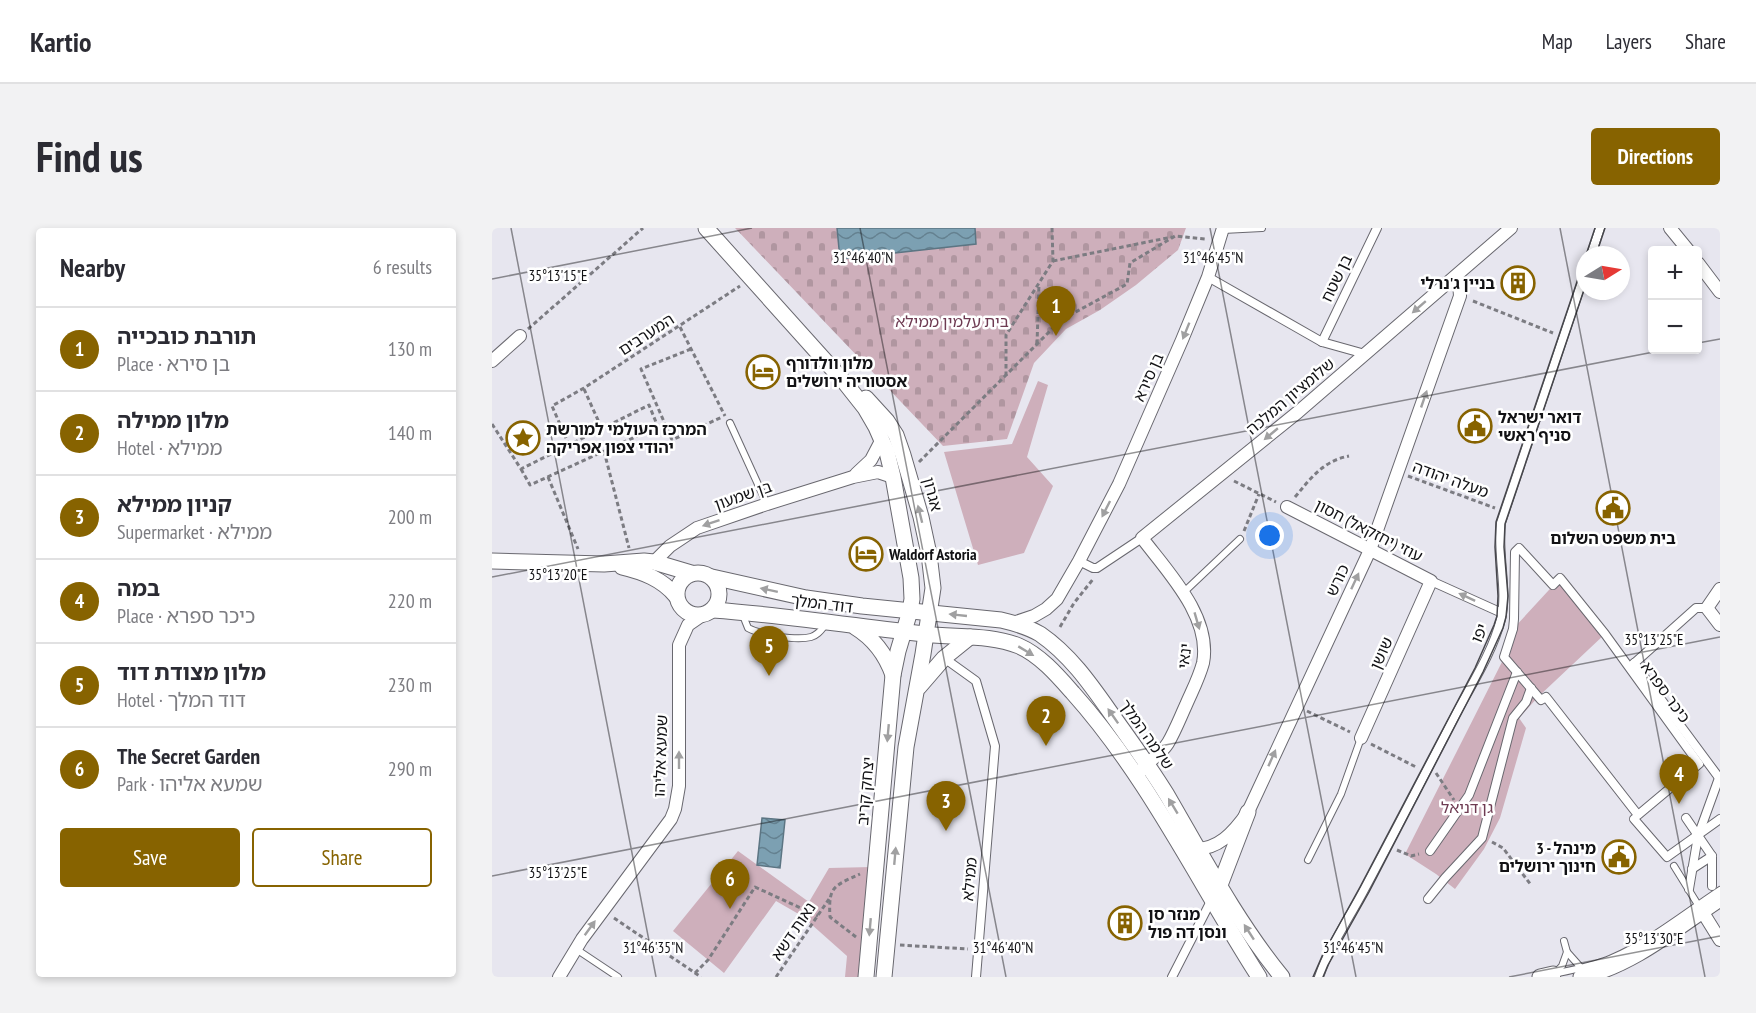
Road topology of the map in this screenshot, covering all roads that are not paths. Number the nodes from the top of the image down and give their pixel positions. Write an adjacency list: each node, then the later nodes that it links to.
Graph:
1 (706, 228): 19 (street, אגרון)
2 (1262, 228): 7 (lane)
3 (1377, 228): 16 (street, בן שטח)
4 (1511, 228): 11 (street, שלומציון המלכה)
5 (1600, 228): 8 (street)
6 (1670, 228): 9 (street)
7 (1222, 233): 12 (street, בן סירא)
8 (1594, 246)
9 (1685, 246)
10 (1702, 268): 13 (street)
11 (1456, 276): 17 (street, שלומציון המלכה, one-way to 17); 28 (street, כורש, one-way to 11)
12 (1208, 277): 16 (street); 30 (street, בן סירא, one-way to 30)
13 (1720, 292)
14 (1576, 299): 43 (street, יפו)
15 (520, 336): 18 (street)
16 (1322, 342): 17 (street)
17 (1365, 354): 26 (street, שלומציון המלכה, one-way to 26)
18 (492, 361)
19 (846, 384): 21 (street, אגרון); 42 (street, אגרון, one-way to 19)
20 (730, 423): 24 (lane)
21 (882, 439): 22 (street, בן שמעון); 23 (street, אגרון)
22 (853, 477): 23 (street, בן שמעון); 24 (street, בן שמעון)
23 (893, 477): 40 (street, אגרון)
24 (767, 504): 31 (street, בן שמעון, one-way to 31)
25 (1287, 507): 28 (street, עוזי (יחזקאל) חסון)
26 (1142, 538): 30 (street, שלומציון המלכה); 37 (street, ינאי)
27 (1240, 539): 37 (lane)
28 (1370, 550): 35 (street, עוזי (יחזקאל) חסון); 60 (street, כורש, one-way to 28)
29 (492, 561): 32 (street)
30 (1079, 561): 44 (street, בן סירא)
31 (654, 562): 32 (street); 33 (street)
32 (604, 564): 38 (street)
33 (691, 573): 34 (street); 38 (street)
34 (712, 577): 40 (street, דוד המלך, one-way to 34); 41 (street)
35 (1431, 581): 43 (street, עוזי (יחזקאל) חסון, one-way to 35); 56 (street, שושן)
36 (1720, 589): 39 (street)
37 (1184, 592): 57 (street, ינאי, one-way to 57)
38 (676, 596): 41 (street)
39 (1707, 608): 46 (street); 51 (street)
40 (910, 611): 42 (street, שלמה המלך); 47 (street, יצחק קריב)
41 (707, 613): 45 (street, דוד המלך); 80 (street, שמעא אליהו, one-way to 41)
42 (930, 613): 44 (street, שלמה המלך, one-way to 42); 48 (street, אגרון)
43 (1502, 613): 92 (street, יפו)
44 (1013, 623): 57 (street, שלמה המלך, one-way to 44)
45 (849, 624): 47 (street, דוד המלך); 53 (street)
46 (1720, 625)
47 (904, 632): 48 (street, דוד המלך); 53 (street, יצחק קריב)
48 (927, 634): 49 (street, שלמה המלך); 55 (street)
49 (970, 638): 50 (street); 58 (street, שלמה המלך, one-way to 58)
50 (944, 658): 55 (street); 88 (street, ממילא)
51 (1632, 665): 52 (street, כיכר ספרא); 54 (street, כיכר ספרא); 59 (street)
52 (1517, 672): 54 (street, כיכר ספרא); 67 (street)
53 (893, 675): 86 (street, יצחק קריב, one-way to 86)
54 (1531, 688): 76 (street)
55 (916, 692): 87 (street, one-way to 55)
56 (1361, 738): 69 (lane)
57 (1147, 763): 58 (street, ינאי); 66 (street, שלמה המלך, one-way to 57)
58 (1137, 776): 65 (street, שלמה המלך)
59 (1720, 778): 64 (street)
60 (1248, 812): 66 (street, כורש); 72 (street)
61 (1686, 818): 64 (street)
62 (1634, 819): 64 (street)
63 (1720, 819): 64 (street)
64 (1698, 836): 68 (street); 71 (street)
65 (1181, 846): 66 (street); 75 (street, שלמה המלך)
66 (1199, 849): 72 (street, שלמה המלך)
67 (1430, 851)
68 (1712, 856): 71 (street); 74 (street)
69 (1308, 860)
70 (1674, 866): 73 (lane)
71 (1692, 869): 73 (street)
72 (1220, 885): 91 (street, שלמה המלך, one-way to 72)
73 (1689, 890): 77 (lane)
74 (1717, 892): 77 (street)
75 (1212, 899): 89 (street); 90 (street, שלמה המלך)
76 (1428, 899)
77 (1700, 907): 78 (street); 82 (street)
78 (1720, 940)
79 (1564, 941): 81 (lane)
80 (576, 949): 84 (street, שמעא אליהו); 85 (lane)
81 (1567, 952): 82 (lane); 83 (lane)
82 (1584, 973): 83 (lane)
83 (1547, 976)
84 (559, 977)
85 (618, 977)
86 (866, 977)
87 (884, 977)
88 (976, 977)
89 (1172, 977)
90 (1259, 977)
91 (1282, 977)
92 (1319, 977)

